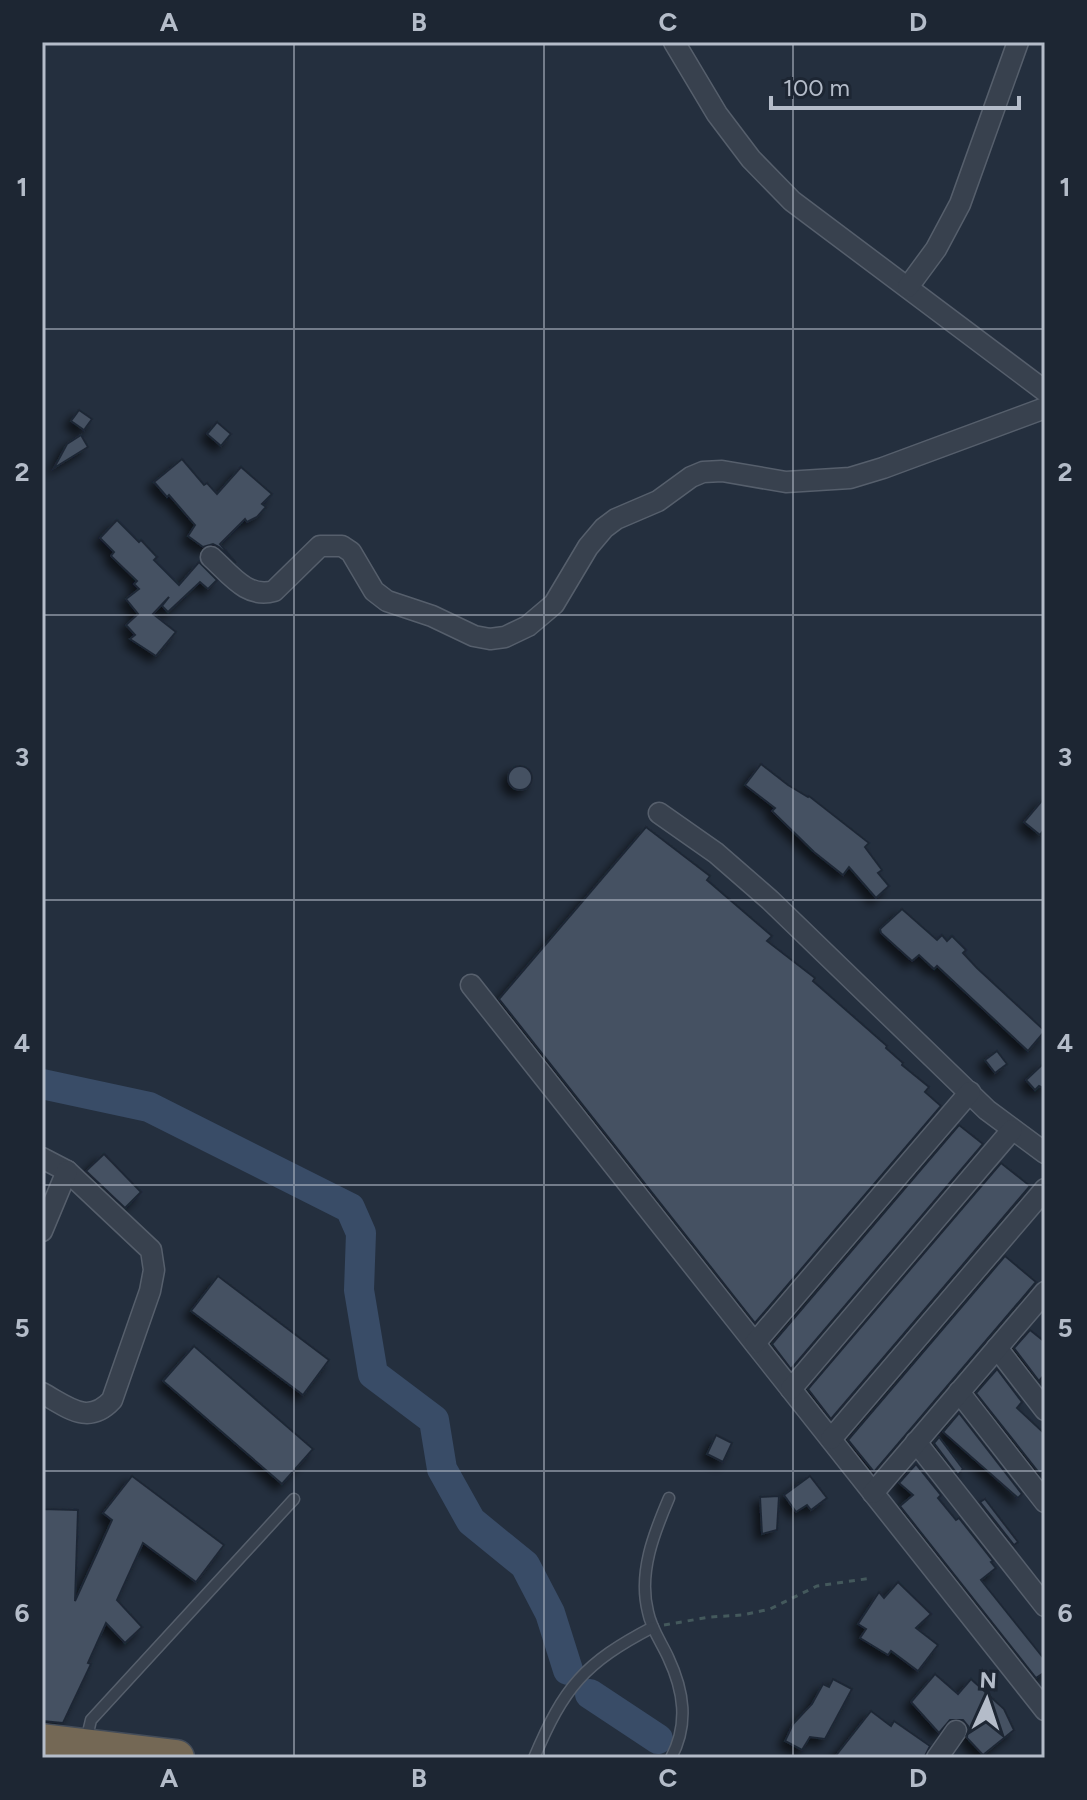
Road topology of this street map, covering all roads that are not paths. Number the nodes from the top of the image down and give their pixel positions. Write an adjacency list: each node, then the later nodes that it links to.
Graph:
1 (674, 42): 3 (street)
2 (1018, 42): 3 (street)
3 (908, 287): 4 (street)
4 (1045, 391)
5 (1045, 408): 6 (street)
6 (211, 557)
7 (659, 813): 9 (street)
8 (471, 985): 17 (street)
9 (970, 1092): 10 (street); 17 (street)
10 (1012, 1130): 11 (street); 19 (street)
11 (1045, 1153)
12 (42, 1158): 13 (street)
13 (67, 1171): 15 (street); 21 (street)
14 (1045, 1189): 23 (street)
15 (42, 1231)
16 (1042, 1304): 18 (street)
17 (755, 1343): 19 (street)
18 (997, 1348): 20 (street); 22 (street)
19 (791, 1389): 23 (street)
20 (959, 1392): 24 (street); 28 (street)
21 (42, 1393)
22 (1045, 1410)
23 (831, 1439): 25 (street)
24 (916, 1442): 25 (street); 29 (street)
25 (873, 1493): 31 (street)
26 (669, 1498): 30 (lane)
27 (294, 1499): 34 (lane)
28 (1045, 1502)
29 (1045, 1606)
30 (653, 1627): 36 (lane); 37 (lane)
31 (1045, 1710)
32 (956, 1731): 38 (street)
33 (42, 1742): 34 (highway)
34 (86, 1747): 35 (highway)
35 (176, 1758)
36 (534, 1758)
37 (671, 1758)
38 (937, 1758)

